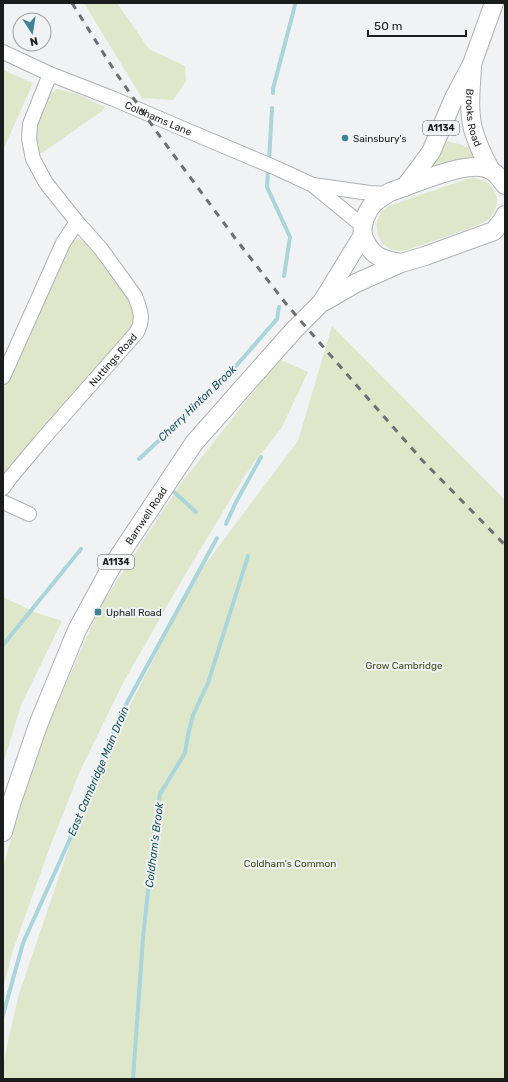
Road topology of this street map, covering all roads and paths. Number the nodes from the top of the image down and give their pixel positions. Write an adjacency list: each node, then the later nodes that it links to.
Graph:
1 (494, 3): 3 (main road, Brooks Road / A1134)
2 (3, 52): 4 (street, Coldhams Lane)
3 (472, 64): 5 (main road, Brooks Road / A1134); 8 (main road, Brooks Road / A1134)
4 (50, 74): 6 (street, Coldhams Lane); 11 (street, Nuttings Road)
5 (490, 169): 7 (main road, A1134); 8 (main road, A1134)
6 (313, 185): 9 (street, Coldhams Lane); 12 (street, Coldhams Lane)
7 (505, 185)
8 (404, 187): 9 (main road, A1134)
9 (387, 194): 12 (main road, A1134)
10 (505, 215): 13 (main road, A1134)
11 (77, 222): 16 (street); 17 (street, Nuttings Road)
12 (363, 231): 14 (main road); 15 (main road, Barnwell Road / A1134)
13 (500, 231): 14 (main road, A1134)
14 (401, 263): 15 (main road, Barnwell Road / A1134)
15 (322, 302): 20 (main road, Barnwell Road / A1134)
16 (3, 377)
17 (3, 488)
18 (3, 502): 19 (street)
19 (29, 514)
20 (3, 832)

